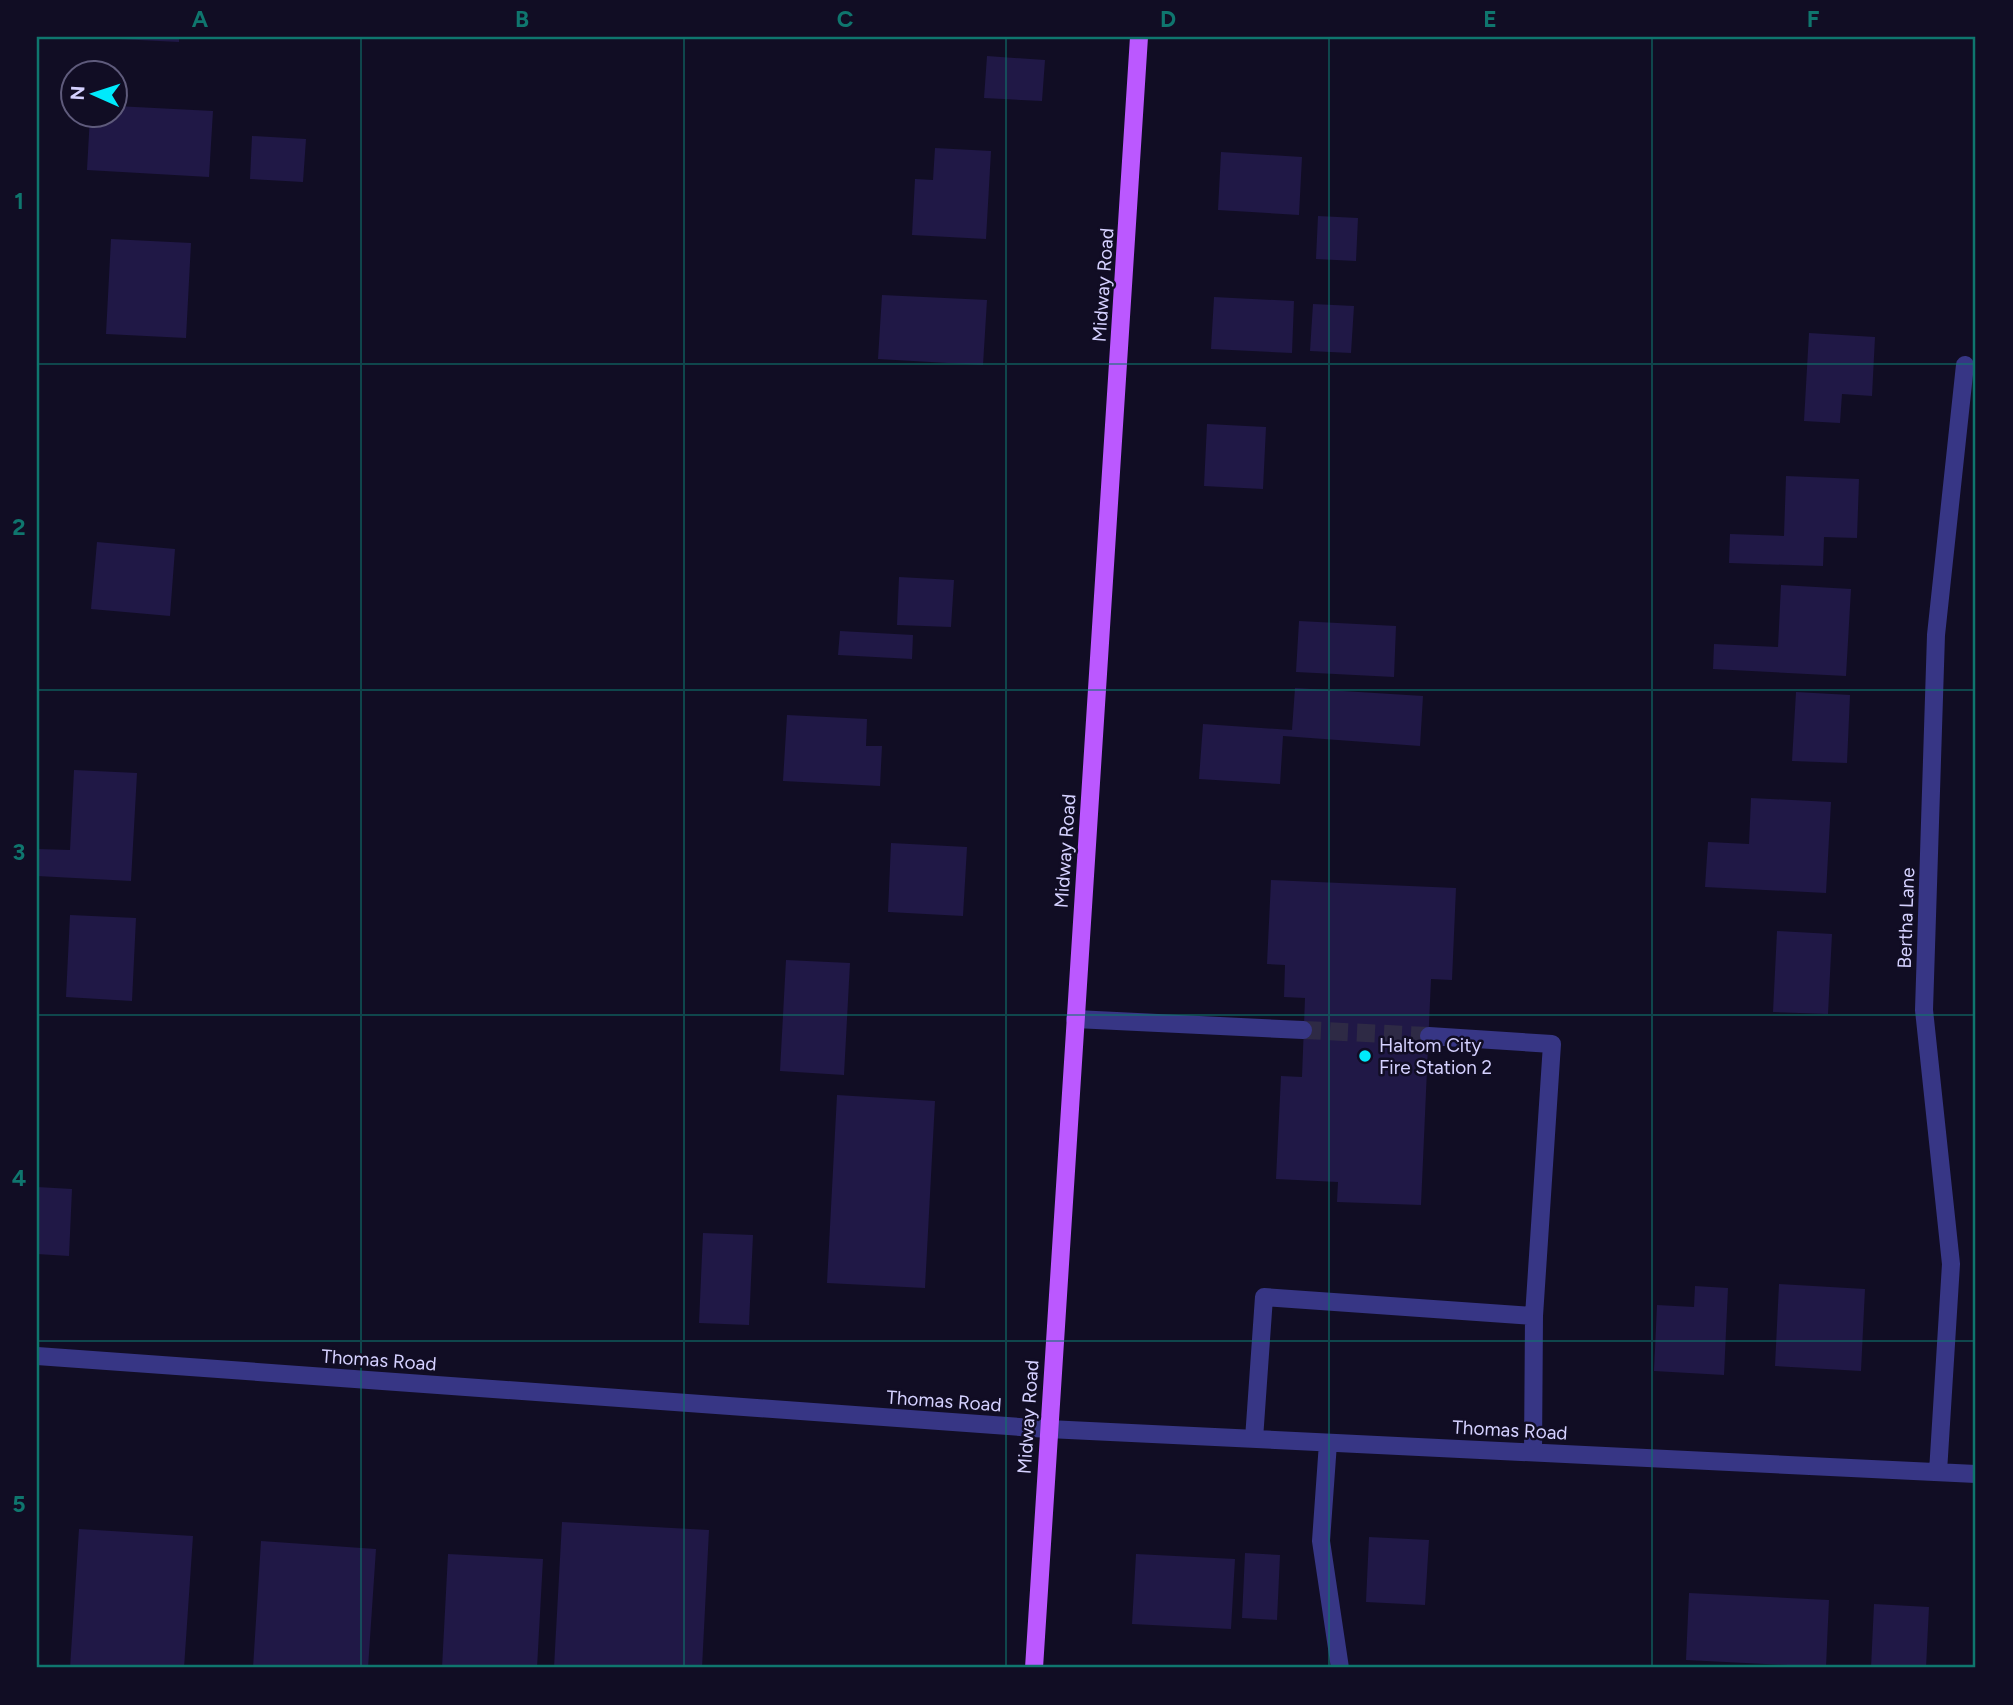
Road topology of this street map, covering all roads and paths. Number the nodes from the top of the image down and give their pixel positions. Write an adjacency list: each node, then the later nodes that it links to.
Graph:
1 (1139, 37): 3 (main road, Midway Road)
2 (1965, 365): 12 (street, Bertha Lane)
3 (1075, 1020): 4 (street); 8 (main road, Midway Road)
4 (1303, 1030)
5 (1429, 1036): 6 (street)
6 (1534, 1316): 9 (street); 11 (street)
7 (37, 1356): 8 (street, Thomas Road)
8 (1048, 1429): 9 (street, Thomas Road); 14 (main road, Midway Road)
9 (1254, 1439): 10 (street, Thomas Road)
10 (1328, 1443): 11 (street, Thomas Road); 15 (street)
11 (1532, 1452): 12 (street, Thomas Road)
12 (1938, 1472): 13 (street, Thomas Road)
13 (1976, 1474)
14 (1034, 1668)
15 (1340, 1668)

